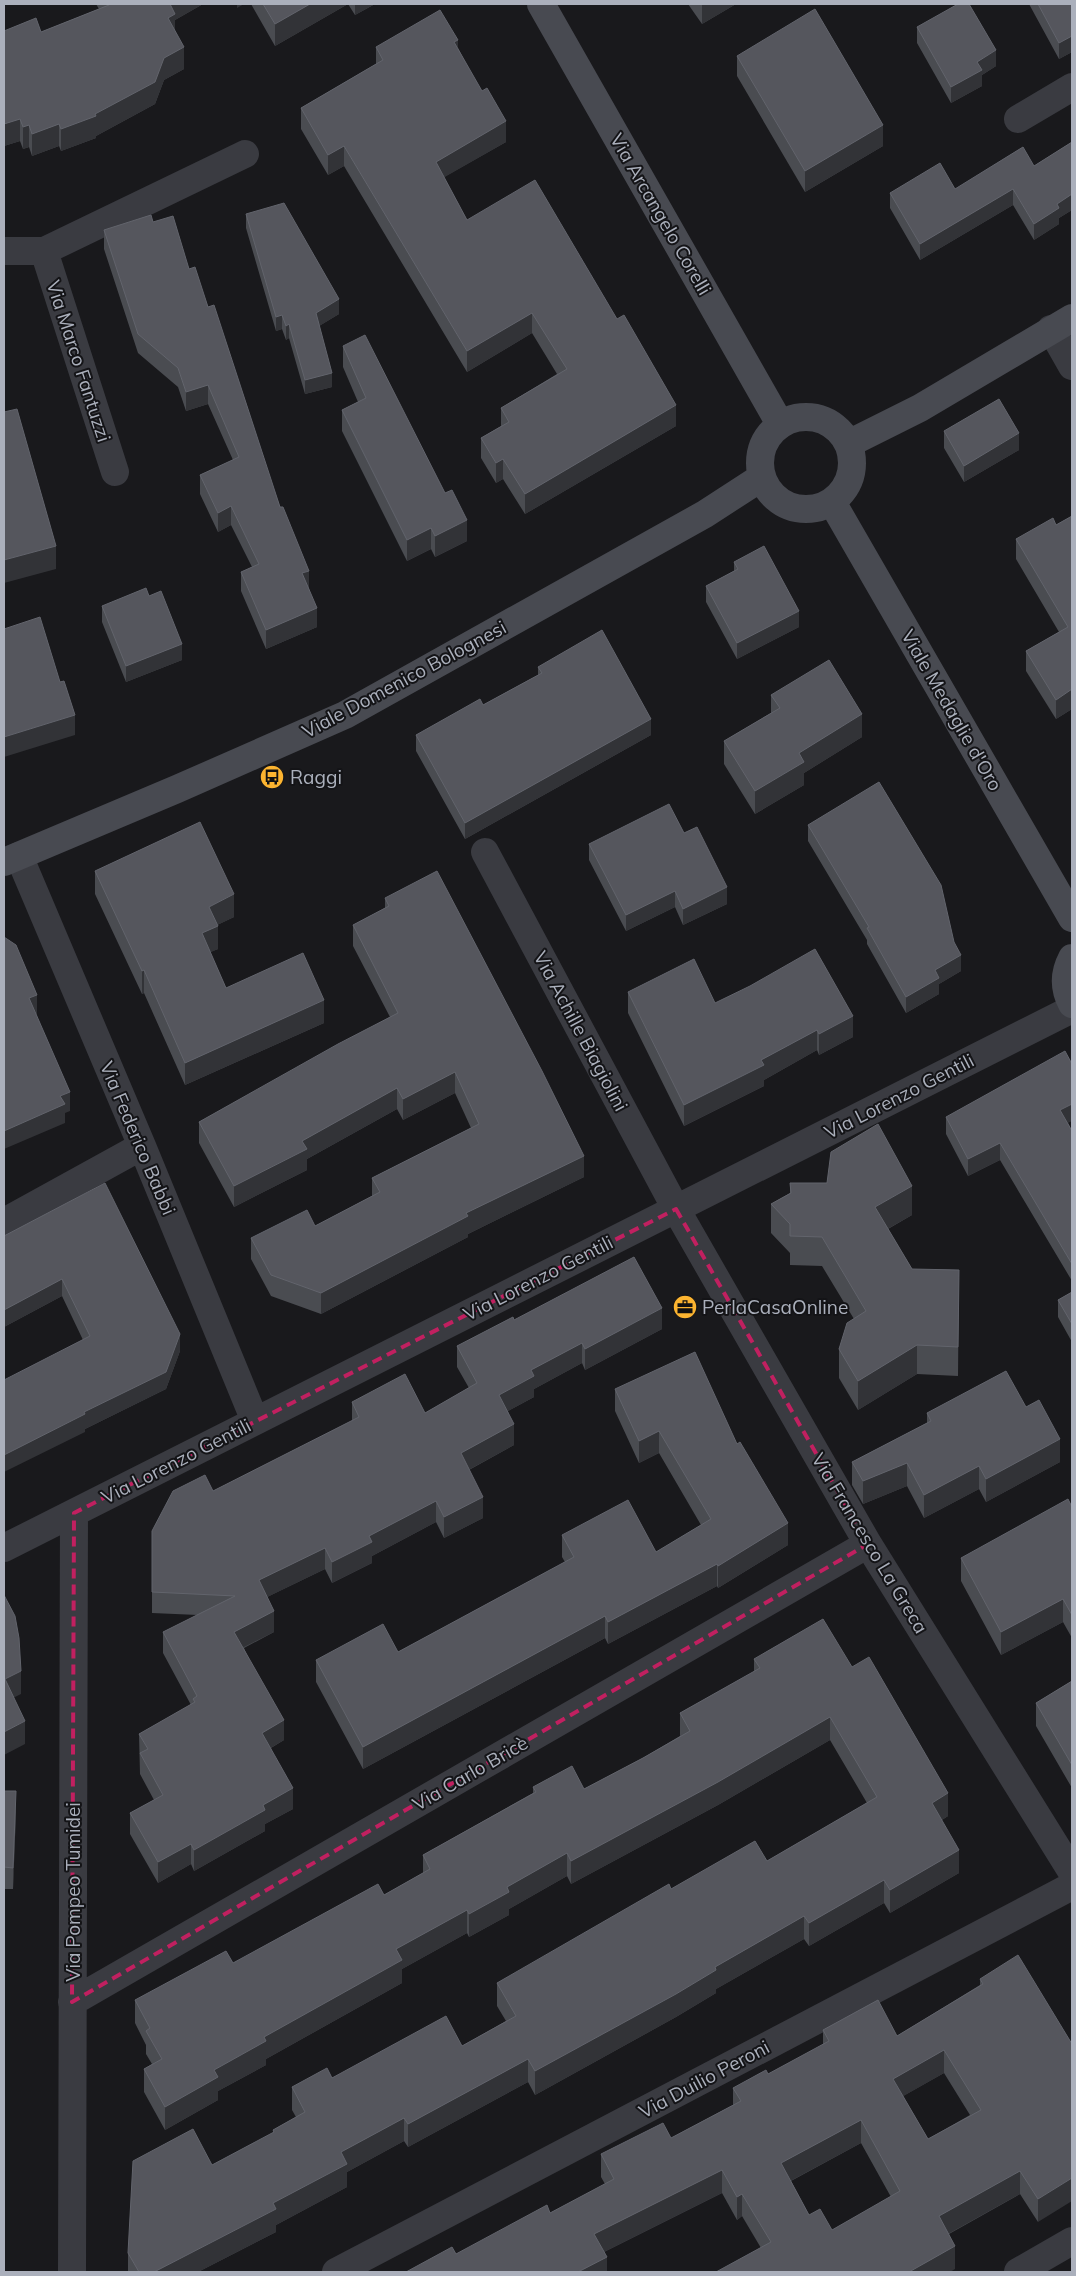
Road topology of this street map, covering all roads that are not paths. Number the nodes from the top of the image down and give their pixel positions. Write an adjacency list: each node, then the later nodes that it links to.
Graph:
1 (541, 4): 9 (street, Via Arcangelo Corelli)
2 (1072, 87): 3 (street)
3 (1018, 118)
4 (245, 154): 6 (street)
5 (4, 251): 6 (street)
6 (44, 251): 11 (street, Via Marco Fantuzzi)
7 (1062, 323): 8 (street); 10 (street)
8 (1072, 366)
9 (780, 424): 10 (street); 12 (street)
10 (848, 444): 13 (street)
11 (114, 472)
12 (762, 477): 13 (street); 15 (street, Viale Domenico Bolognesi)
13 (832, 502): 16 (street, Viale Medaglie d'Oro)
14 (486, 852): 21 (street, Via Achille Biagiolini)
15 (12, 859): 20 (street, Via Federico Babbi)
16 (1072, 918)
17 (1072, 958): 18 (street)
18 (1072, 1004)
19 (1072, 1009): 21 (street, Via Lorenzo Gentili)
20 (142, 1146): 22 (street); 23 (street, Via Federico Babbi)
21 (676, 1209): 23 (street, Via Lorenzo Gentili); 25 (street, Via Francesco La Greca)
22 (4, 1222)
23 (255, 1421): 24 (street, Via Lorenzo Gentili)
24 (74, 1513): 26 (street, Via Lorenzo Gentili); 29 (street, Via Pompeo Tumidei)
25 (868, 1544): 27 (street, Via Francesco La Greca); 29 (street, Via Carlo Bricè)
26 (4, 1548)
27 (1072, 1872)
28 (1072, 1886): 32 (street, Via Duilio Peroni)
29 (72, 2002): 31 (street, Via Pompeo Tumidei)
30 (1072, 2241): 33 (street)
31 (72, 2272)
32 (336, 2272)
33 (1018, 2272)

